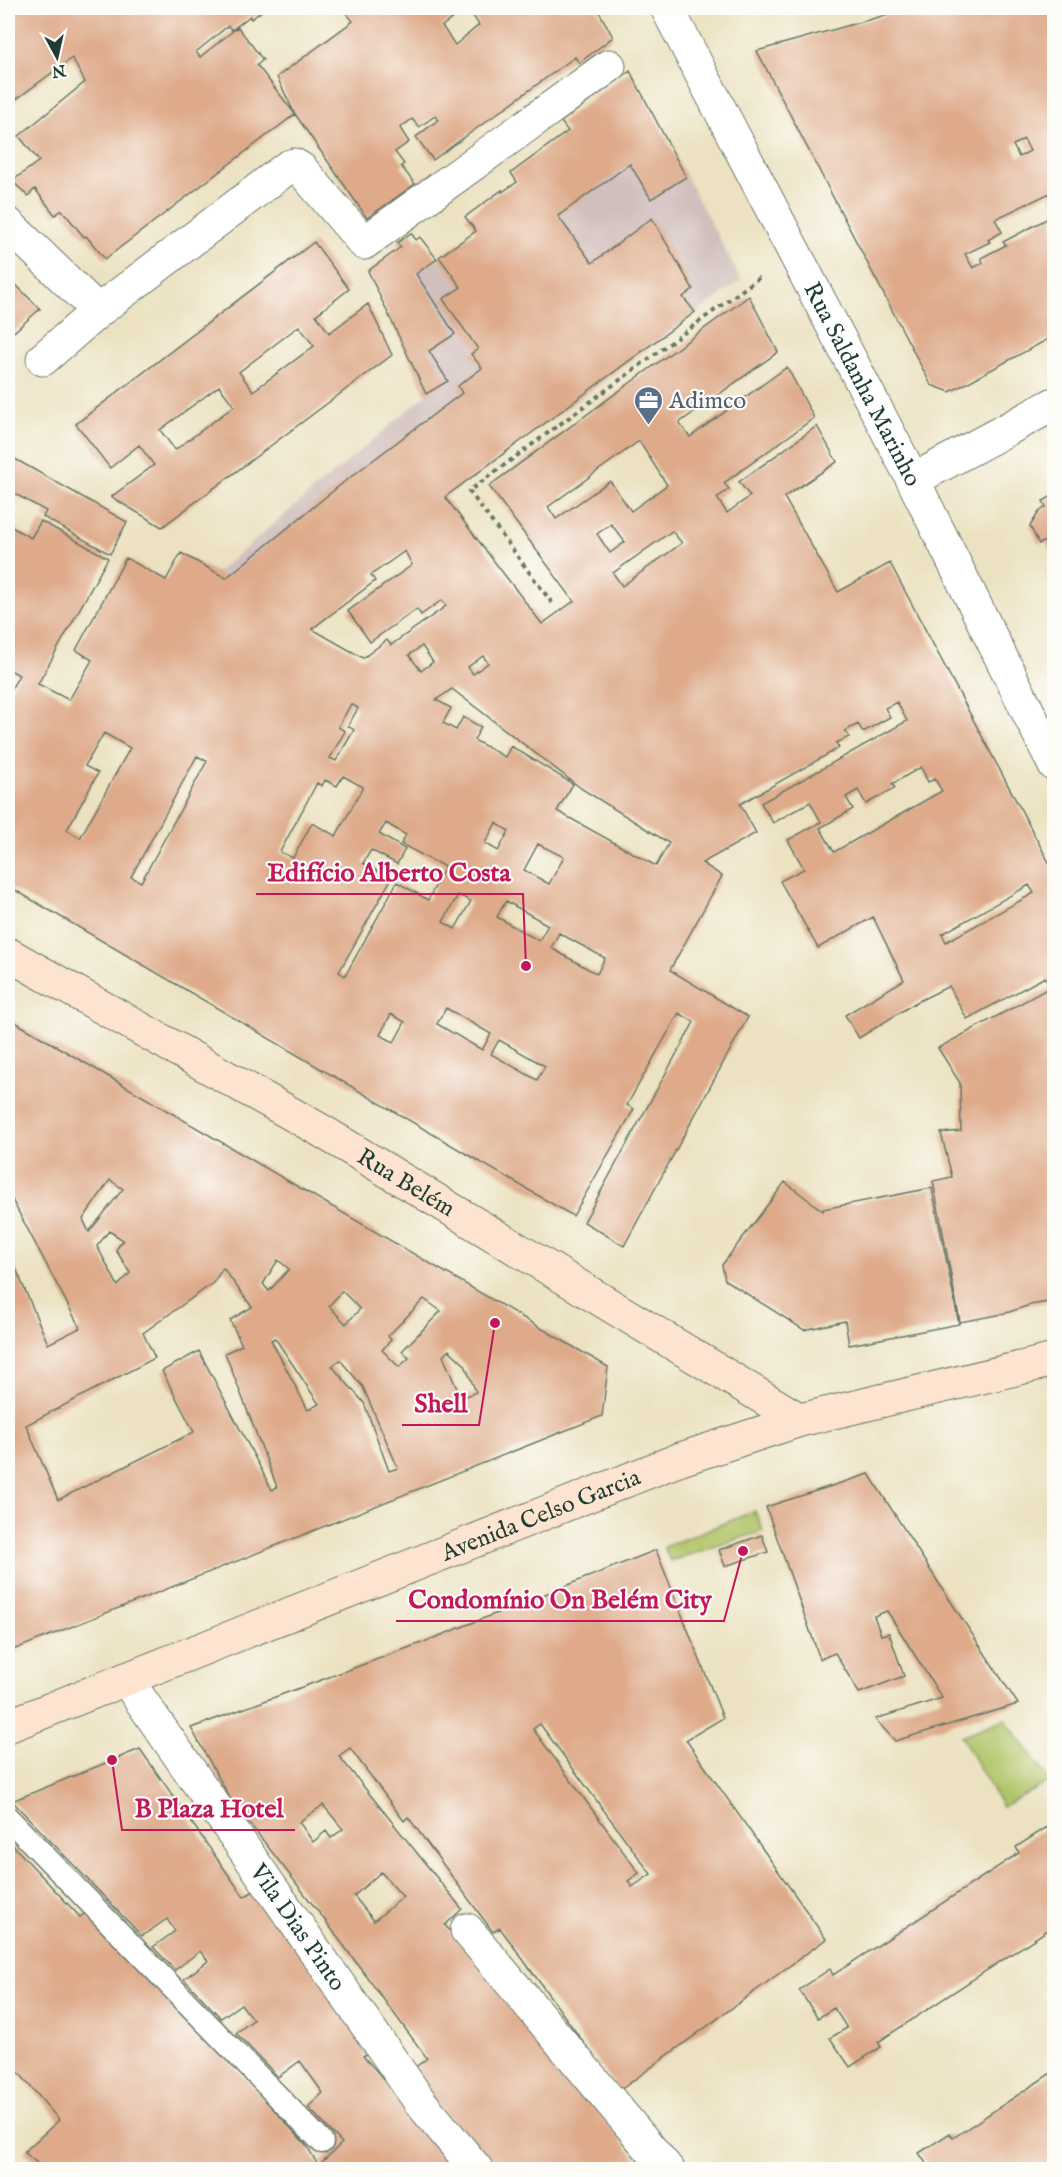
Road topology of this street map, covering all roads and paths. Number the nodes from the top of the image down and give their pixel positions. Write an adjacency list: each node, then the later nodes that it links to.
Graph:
1 (667, 8): 8 (street, Rua Saldanha Marinho)
2 (609, 66): 5 (street)
3 (8, 224): 5 (street)
4 (760, 277): 9 (path)
5 (98, 311): 6 (street)
6 (43, 359)
7 (1054, 404): 8 (street)
8 (913, 480): 10 (street, Rua Saldanha Marinho)
9 (552, 603)
10 (1054, 764)
11 (8, 954): 13 (main road, Rua Belém)
12 (1054, 1360): 13 (main road, Avenida Celso Garcia)
13 (800, 1420): 14 (main road, Avenida Celso Garcia)
14 (126, 1679): 15 (main road, Avenida Celso Garcia); 19 (street, Vila Dias Pinto)
15 (8, 1726)
16 (8, 1818): 18 (lane)
17 (467, 1930): 20 (street)
18 (322, 2142)
19 (477, 2169)
20 (669, 2169)

